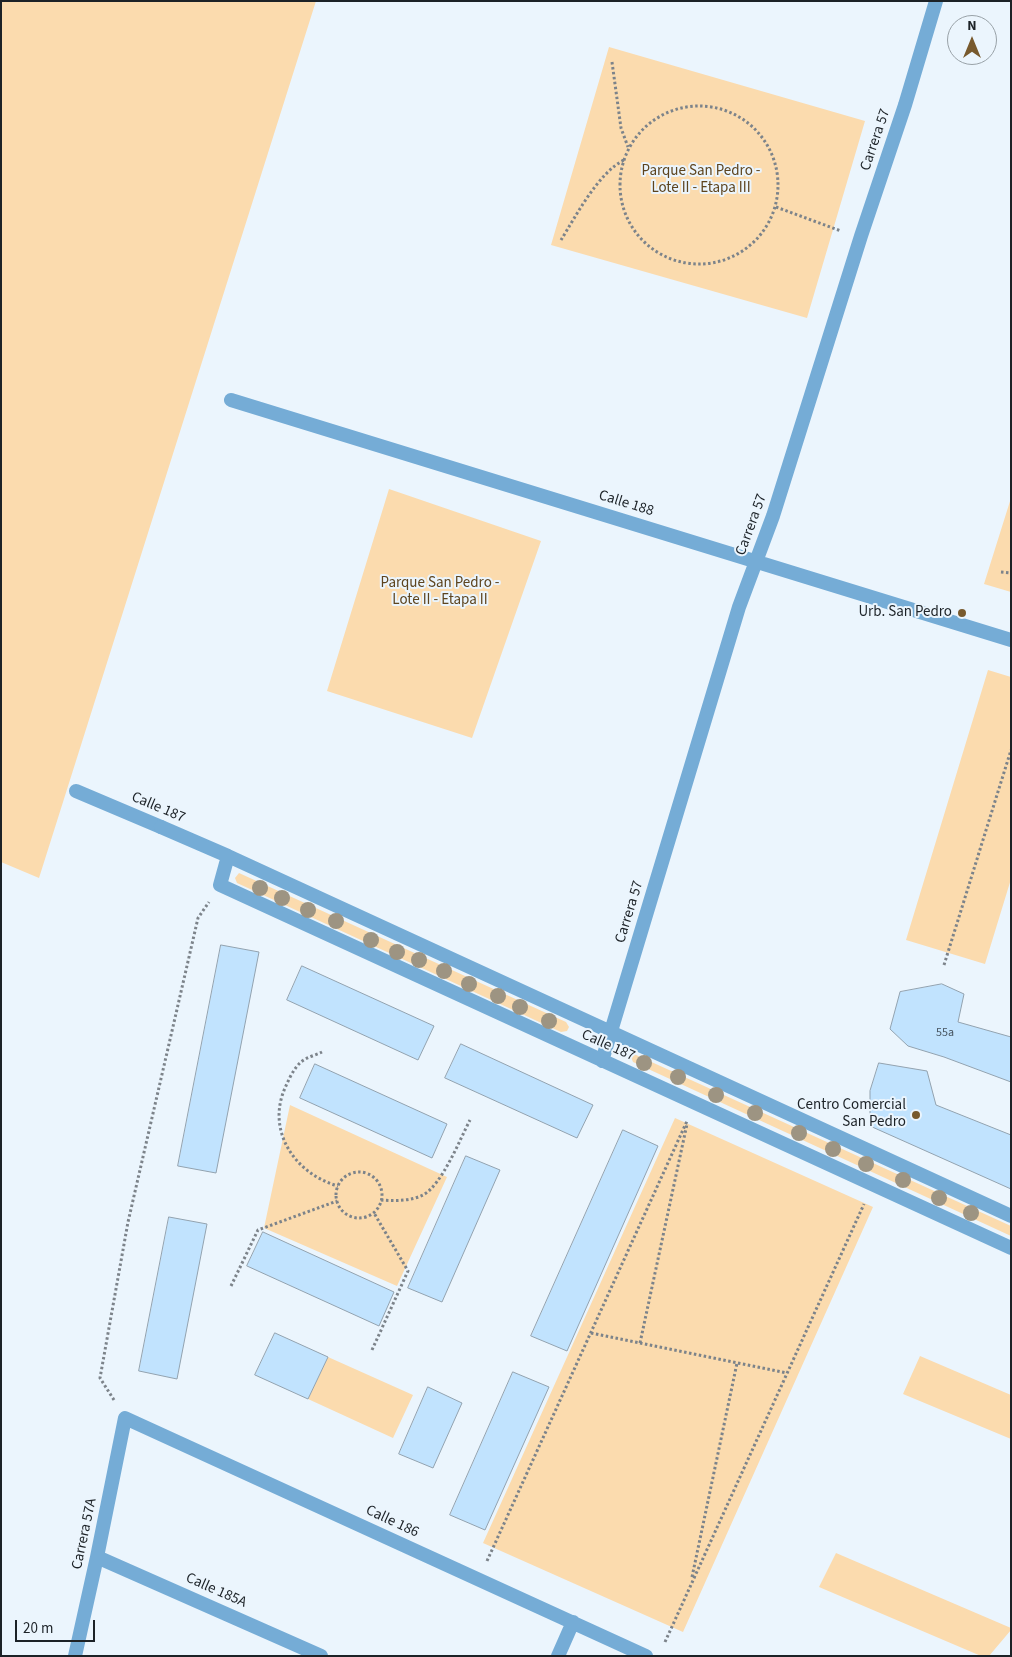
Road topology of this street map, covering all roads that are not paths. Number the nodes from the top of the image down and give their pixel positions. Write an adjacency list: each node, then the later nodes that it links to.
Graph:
1 (936, 1): 3 (street, Carrera 57)
2 (231, 400): 3 (street, Calle 188)
3 (756, 561): 4 (street, Calle 188); 7 (street, Carrera 57)
4 (1011, 640)
5 (76, 791): 6 (street, Calle 187)
6 (228, 856): 7 (street, Calle 187); 8 (street, Calle 187)
7 (611, 1032): 8 (street, Carrera 57); 9 (street, Calle 187)
8 (602, 1061): 10 (street, Calle 187)
9 (1011, 1216)
10 (1011, 1248)
11 (125, 1418): 12 (street, Carrera 57A); 13 (street, Calle 186)
12 (97, 1557): 14 (street, Carrera 57A); 15 (street, Calle 185A)
13 (573, 1622): 16 (street); 17 (street, Calle 186)
14 (74, 1656)
15 (321, 1656)
16 (558, 1656)
17 (646, 1656)

